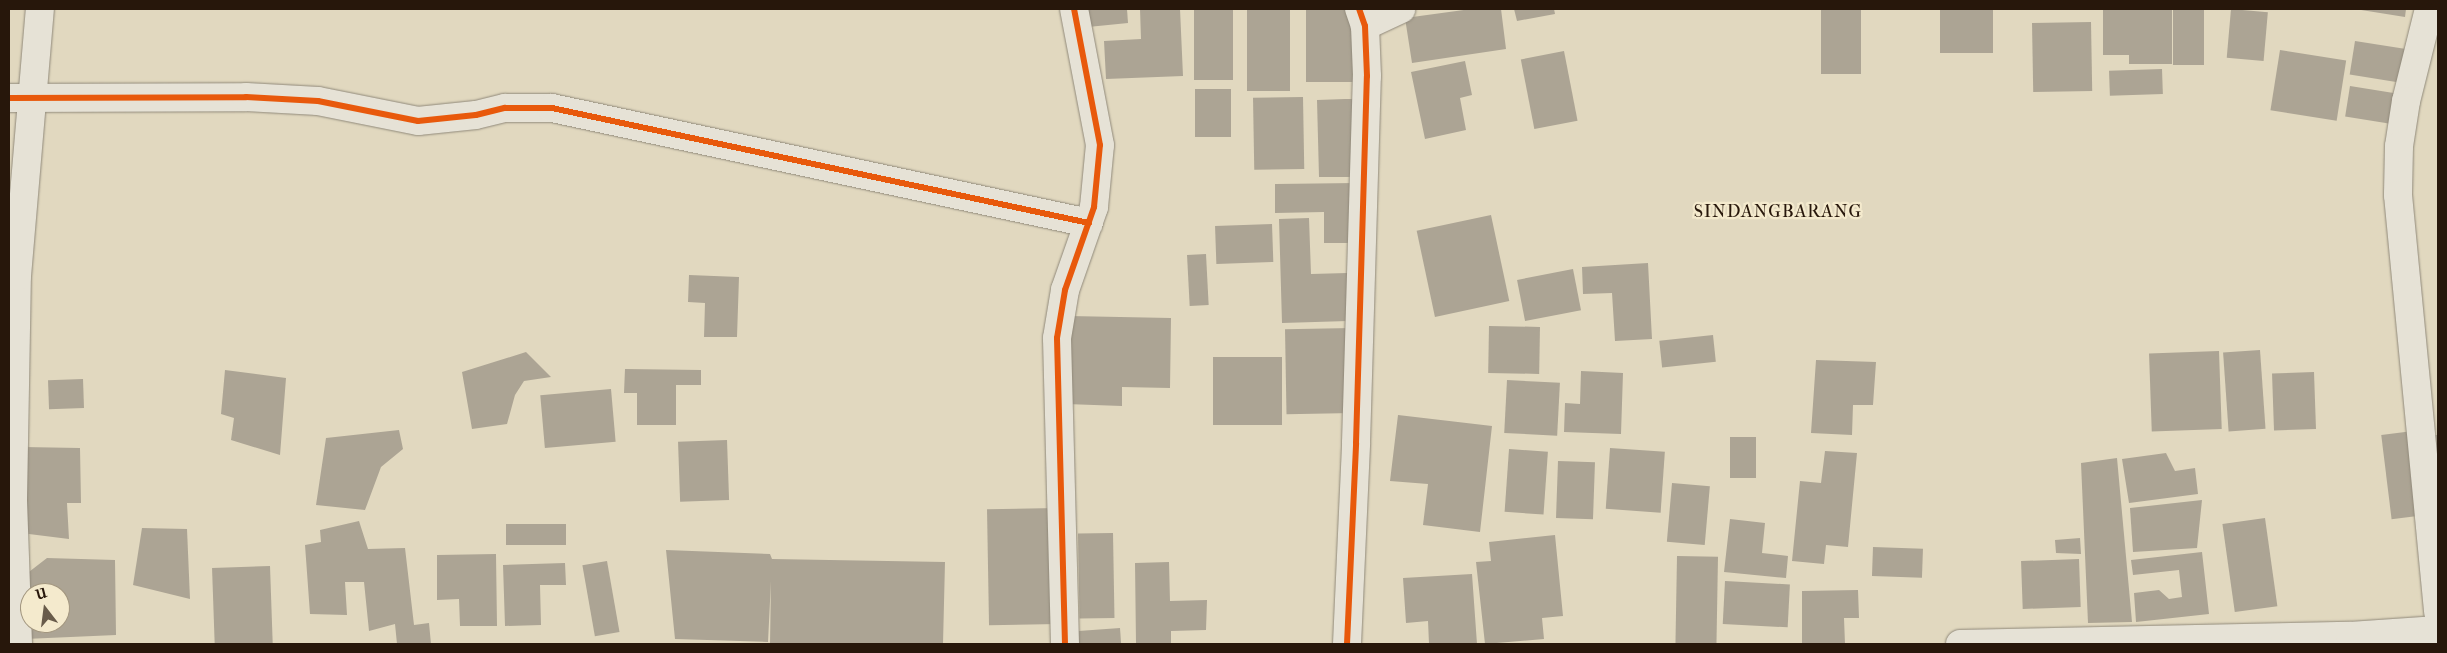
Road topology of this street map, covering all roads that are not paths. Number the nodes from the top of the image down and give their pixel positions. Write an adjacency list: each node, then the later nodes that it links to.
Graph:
1 (40, 9): 6 (street)
2 (1074, 9): 7 (street)
3 (1402, 9): 5 (street)
4 (2429, 9): 8 (street)
5 (1362, 17): 12 (street)
6 (21, 97): 7 (street); 10 (street)
7 (1089, 223): 11 (street)
8 (2438, 612)
9 (2438, 630): 13 (street)
10 (18, 644)
11 (1065, 644)
12 (1347, 644)
13 (1960, 644)

